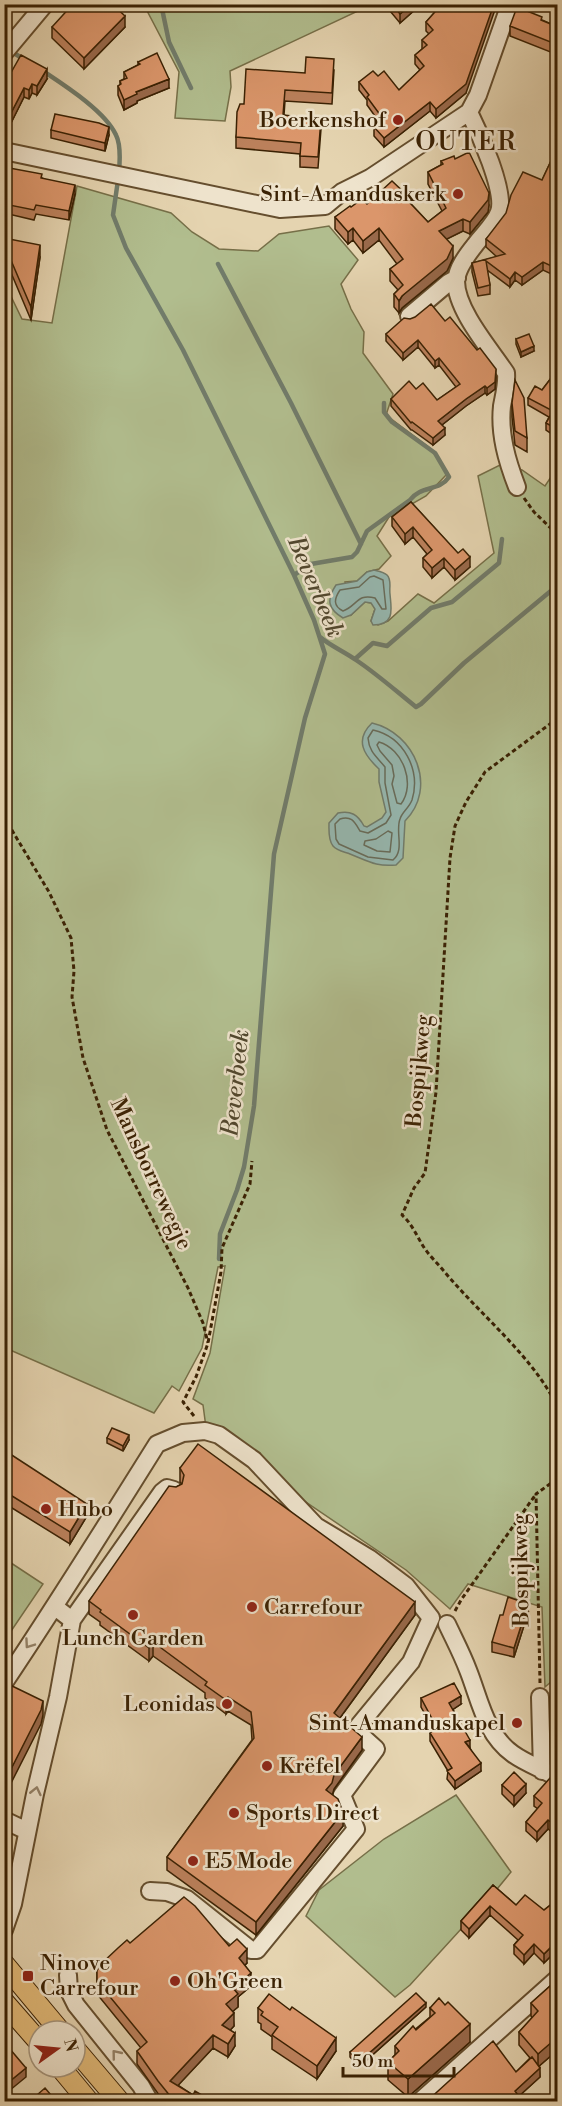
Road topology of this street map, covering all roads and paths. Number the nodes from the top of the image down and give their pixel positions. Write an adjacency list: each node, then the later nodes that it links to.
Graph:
1 (45, 4): 3 (street)
2 (510, 4): 4 (street)
3 (9, 47)
4 (469, 112): 5 (street); 6 (street)
5 (4, 151)
6 (456, 278): 7 (street); 8 (street)
7 (409, 316)
8 (517, 486): 9 (path)
9 (558, 535)
10 (558, 718): 14 (path, Bospijkweg)
11 (4, 817): 13 (path, Mansborrewegje)
12 (252, 1161): 13 (path)
13 (208, 1343): 15 (path)
14 (558, 1407)
15 (205, 1431): 21 (street); 30 (street)
16 (558, 1453): 17 (path)
17 (554, 1481): 18 (path); 20 (path, Bospijkweg)
18 (558, 1488)
19 (174, 1490): 22 (street)
20 (536, 1494): 23 (path); 25 (path, Bospijkweg)
21 (55, 1606): 22 (street); 24 (street, one-way to 24)
22 (72, 1620): 29 (street, one-way to 22)
23 (447, 1624): 26 (street)
24 (4, 1683)
25 (540, 1696): 26 (street)
26 (542, 1771): 27 (street)
27 (558, 1778)
28 (4, 1820): 29 (street)
29 (27, 1831): 31 (street)
30 (150, 1891)
31 (4, 1930)
32 (4, 1964): 36 (main road)
33 (68, 1975): 42 (street, one-way to 33)
34 (558, 1978): 43 (street)
35 (4, 2002): 37 (main road)
36 (50, 2019)
37 (27, 2028)
38 (87, 2063): 41 (main road)
39 (70, 2079): 40 (main road)
40 (89, 2102)
41 (120, 2102)
42 (150, 2102)
43 (419, 2102)

